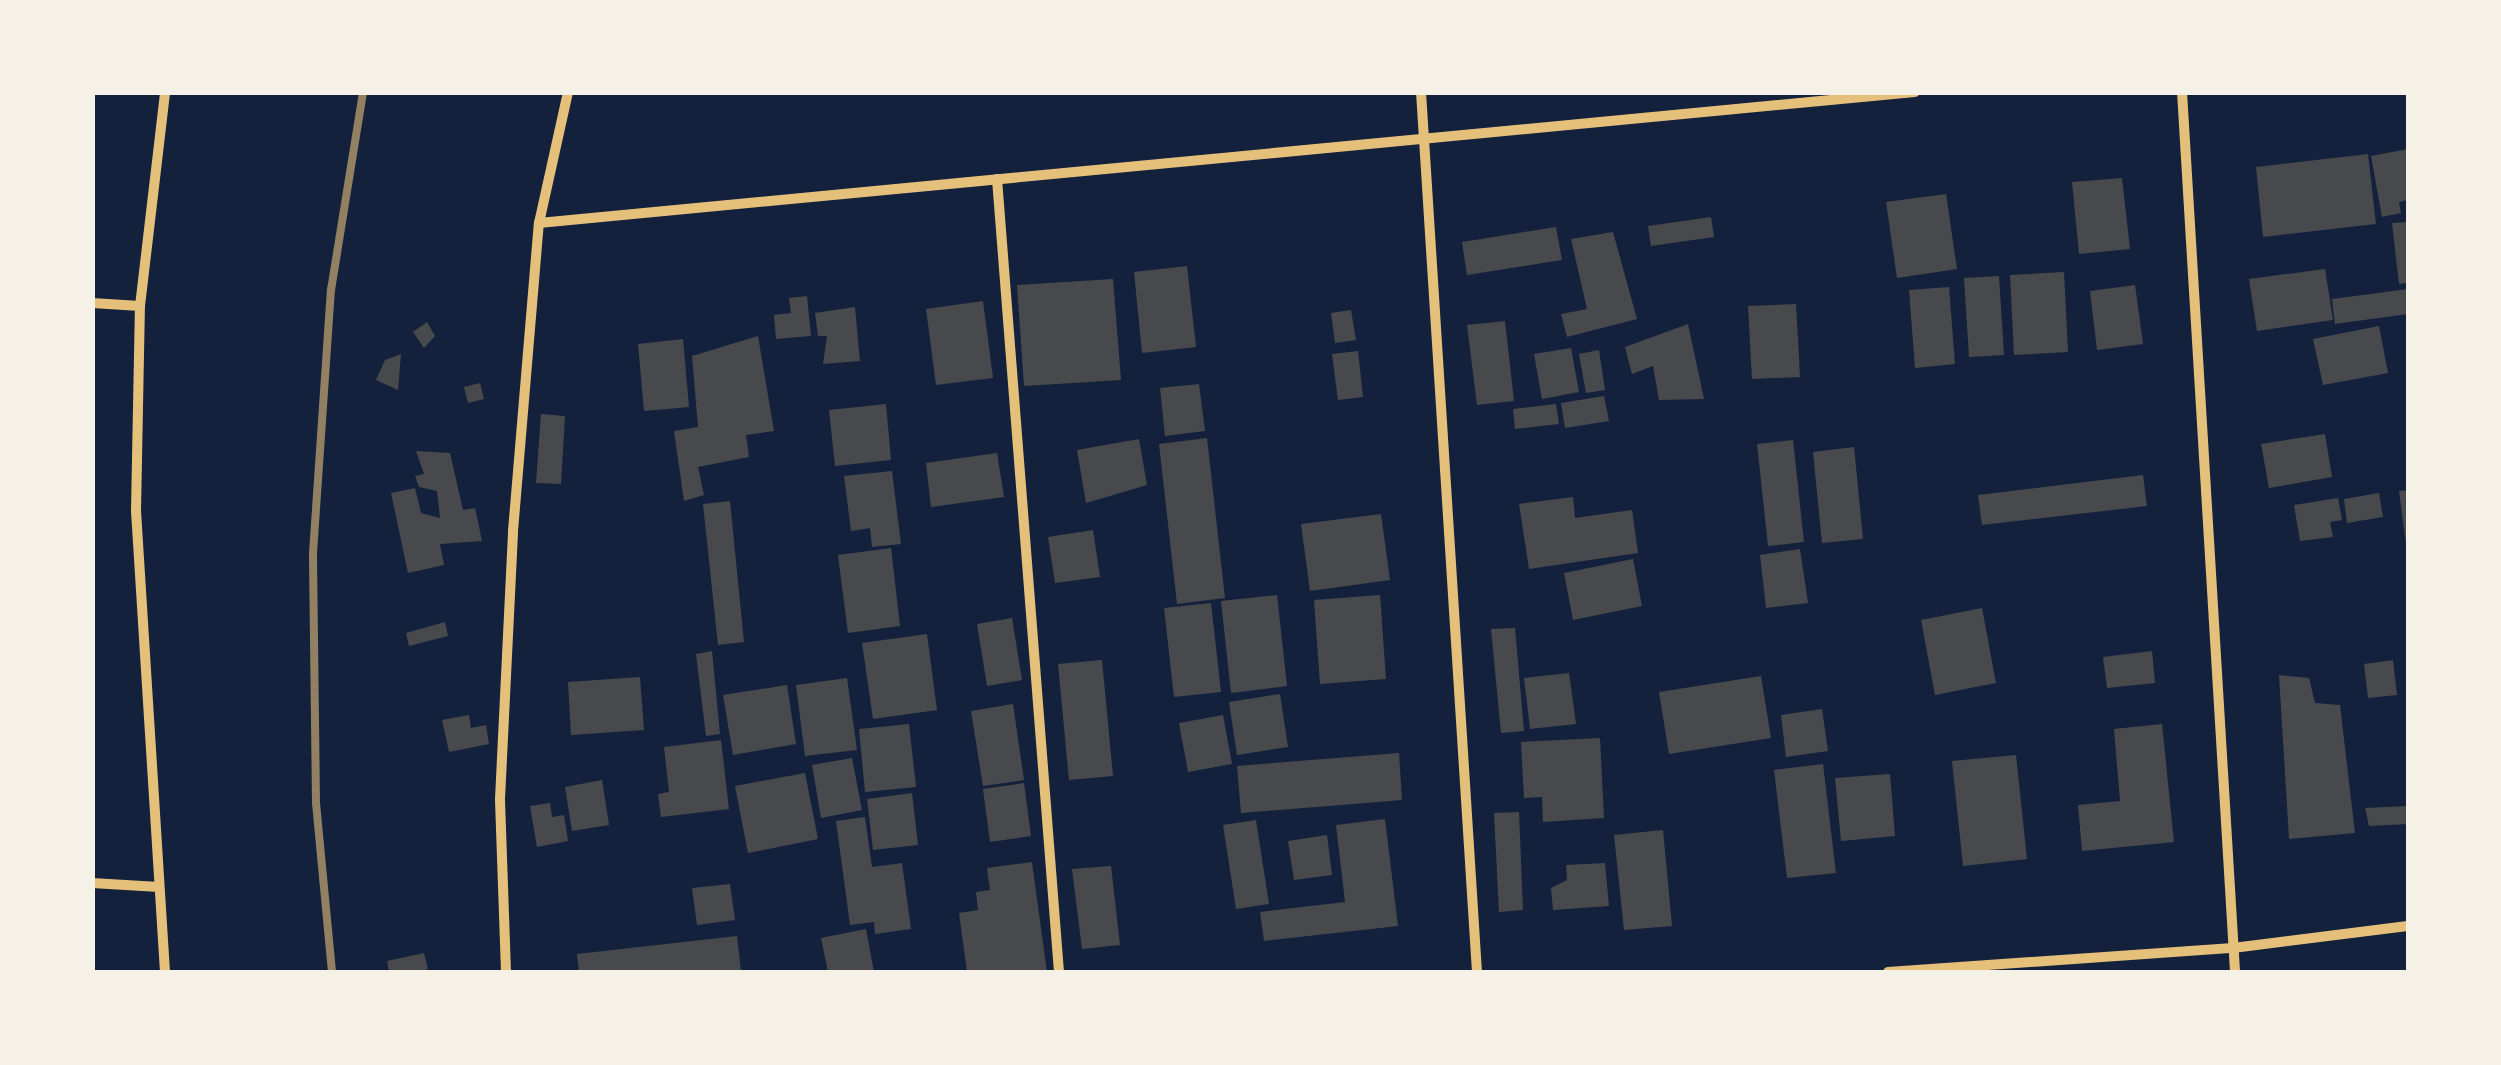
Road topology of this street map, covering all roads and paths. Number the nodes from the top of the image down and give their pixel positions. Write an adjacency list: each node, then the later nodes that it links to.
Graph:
1 (165, 92): 10 (street)
2 (568, 92): 8 (street)
3 (1420, 92): 6 (street)
4 (1915, 92): 6 (street)
5 (2182, 92): 14 (street)
6 (1424, 139): 7 (street); 18 (street)
7 (997, 179): 8 (street); 17 (street)
8 (539, 223): 16 (street)
9 (92, 303): 10 (street)
10 (140, 306): 12 (street)
11 (92, 883): 12 (street)
12 (160, 887): 15 (street)
13 (2408, 926): 14 (street)
14 (2233, 948): 19 (street); 20 (street)
15 (165, 972)
16 (506, 972)
17 (1059, 972)
18 (1478, 972)
19 (1888, 972)
20 (2235, 972)

